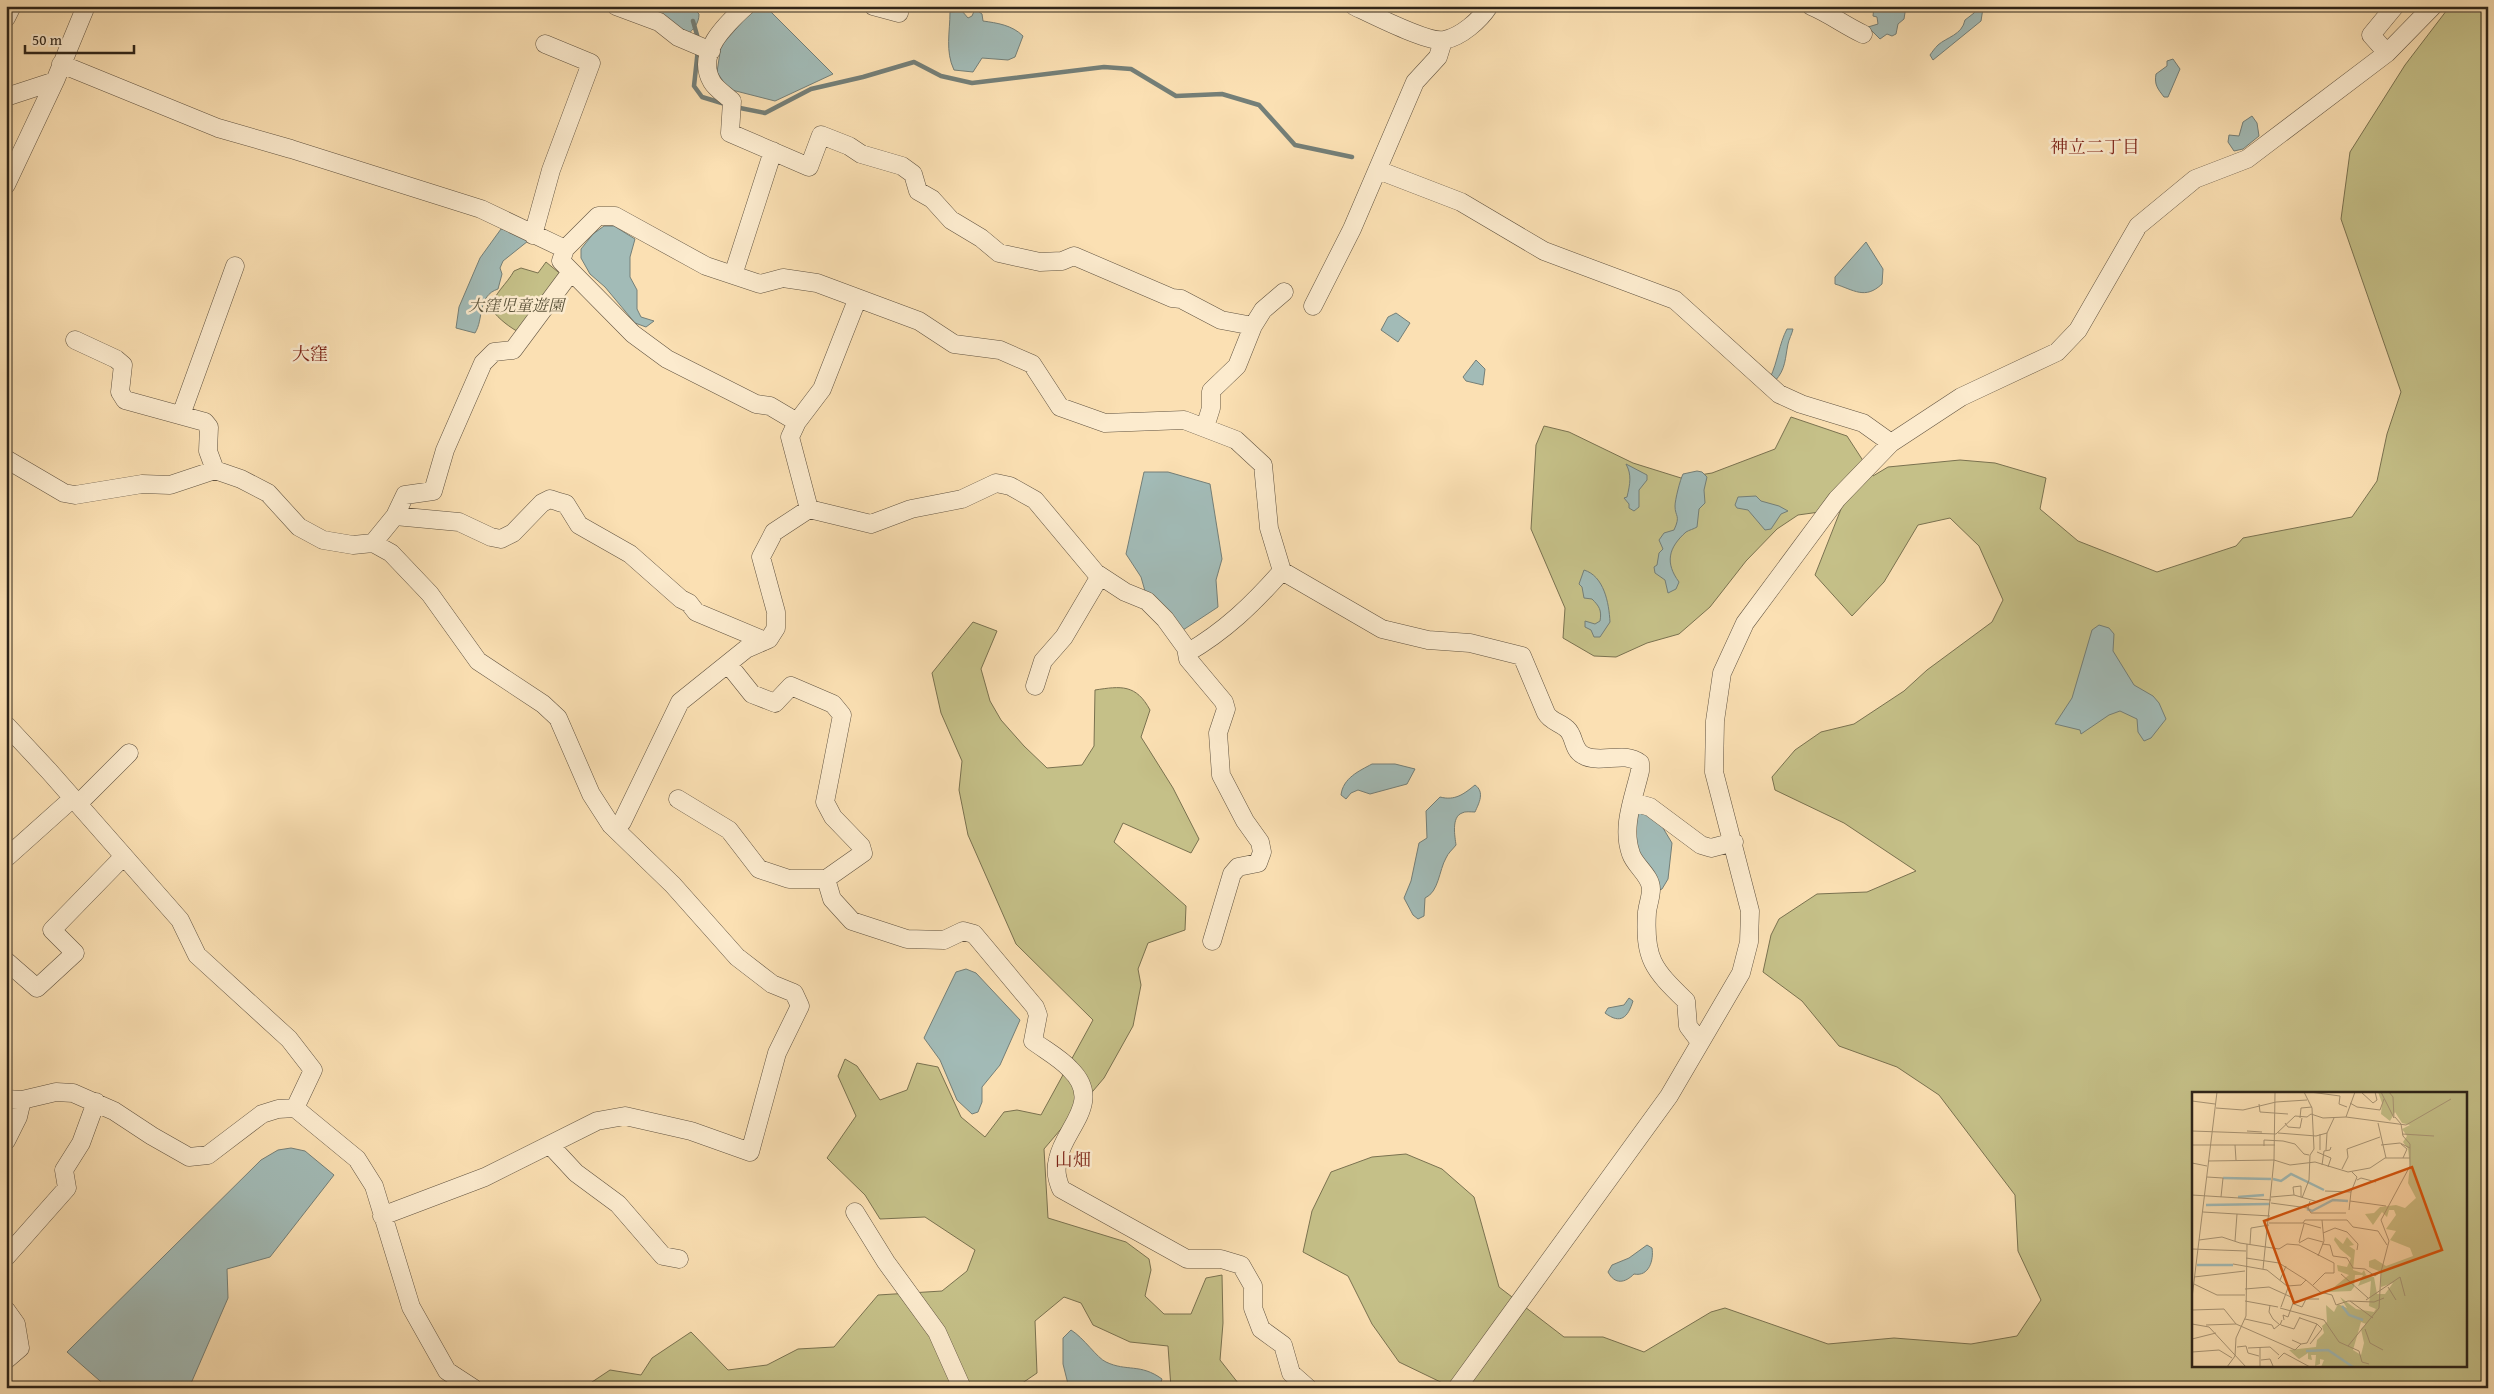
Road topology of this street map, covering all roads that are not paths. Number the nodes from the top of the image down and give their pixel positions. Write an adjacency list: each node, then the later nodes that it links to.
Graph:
1 (12, 6): 12 (street)
2 (86, 6): 18 (street)
3 (616, 6): 16 (street)
4 (746, 6): 16 (street)
5 (872, 6): 11 (street)
6 (1354, 6): 14 (street)
7 (1489, 6): 14 (street)
8 (1811, 6): 13 (street)
9 (2395, 6): 17 (street)
10 (2433, 6): 17 (street)
11 (898, 13)
12 (6, 18)
13 (1863, 34)
14 (1443, 41): 22 (street)
15 (545, 44): 24 (street)
16 (711, 51): 21 (street)
17 (2387, 53): 37 (street)
18 (61, 64): 19 (street); 24 (street)
19 (55, 81): 20 (street); 23 (street)
20 (6, 97)
21 (773, 151): 28 (street); 32 (street)
22 (1378, 170): 31 (street); 37 (street)
23 (6, 185)
24 (533, 235): 25 (street)
25 (565, 248): 27 (street); 28 (street)
26 (235, 266): 34 (street)
27 (572, 272): 35 (street); 41 (street)
28 (733, 275): 30 (street)
29 (1284, 292): 32 (street)
30 (857, 300): 35 (street); 36 (street)
31 (1313, 306)
32 (1253, 326): 36 (street)
33 (75, 340): 34 (street)
34 (181, 415): 39 (street)
35 (797, 422): 40 (street)
36 (1205, 427): 43 (street)
37 (1891, 443): 55 (street)
38 (6, 459): 39 (street)
39 (215, 470): 42 (street)
40 (809, 509): 44 (street); 45 (street)
41 (394, 516): 42 (street); 45 (street)
42 (373, 543): 54 (street)
43 (1282, 571): 46 (street); 53 (street)
44 (1100, 576): 46 (street); 48 (street)
45 (765, 641): 47 (street)
46 (1187, 653): 59 (street)
47 (728, 664): 54 (street); 58 (street)
48 (1035, 686)
49 (6, 725): 52 (street)
50 (129, 753): 52 (street)
51 (678, 799): 58 (street)
52 (75, 801): 56 (street); 57 (street)
53 (1633, 802): 55 (street); 61 (street)
54 (611, 825): 66 (street)
55 (1734, 842): 61 (street)
56 (124, 856): 60 (street); 64 (street)
57 (6, 858)
58 (826, 879): 75 (street)
59 (1212, 942)
60 (6, 960)
61 (1700, 1042): 76 (street)
62 (14, 1100): 63 (street); 65 (street)
63 (96, 1102): 64 (street); 69 (street)
64 (295, 1108): 68 (street)
65 (6, 1141)
66 (550, 1145): 68 (street); 70 (street)
67 (855, 1212): 74 (street)
68 (382, 1216): 73 (street)
69 (6, 1257)
70 (679, 1259)
71 (6, 1310): 72 (street)
72 (6, 1360)
73 (473, 1388)
74 (962, 1388)
75 (1308, 1388)
76 (1457, 1388)

